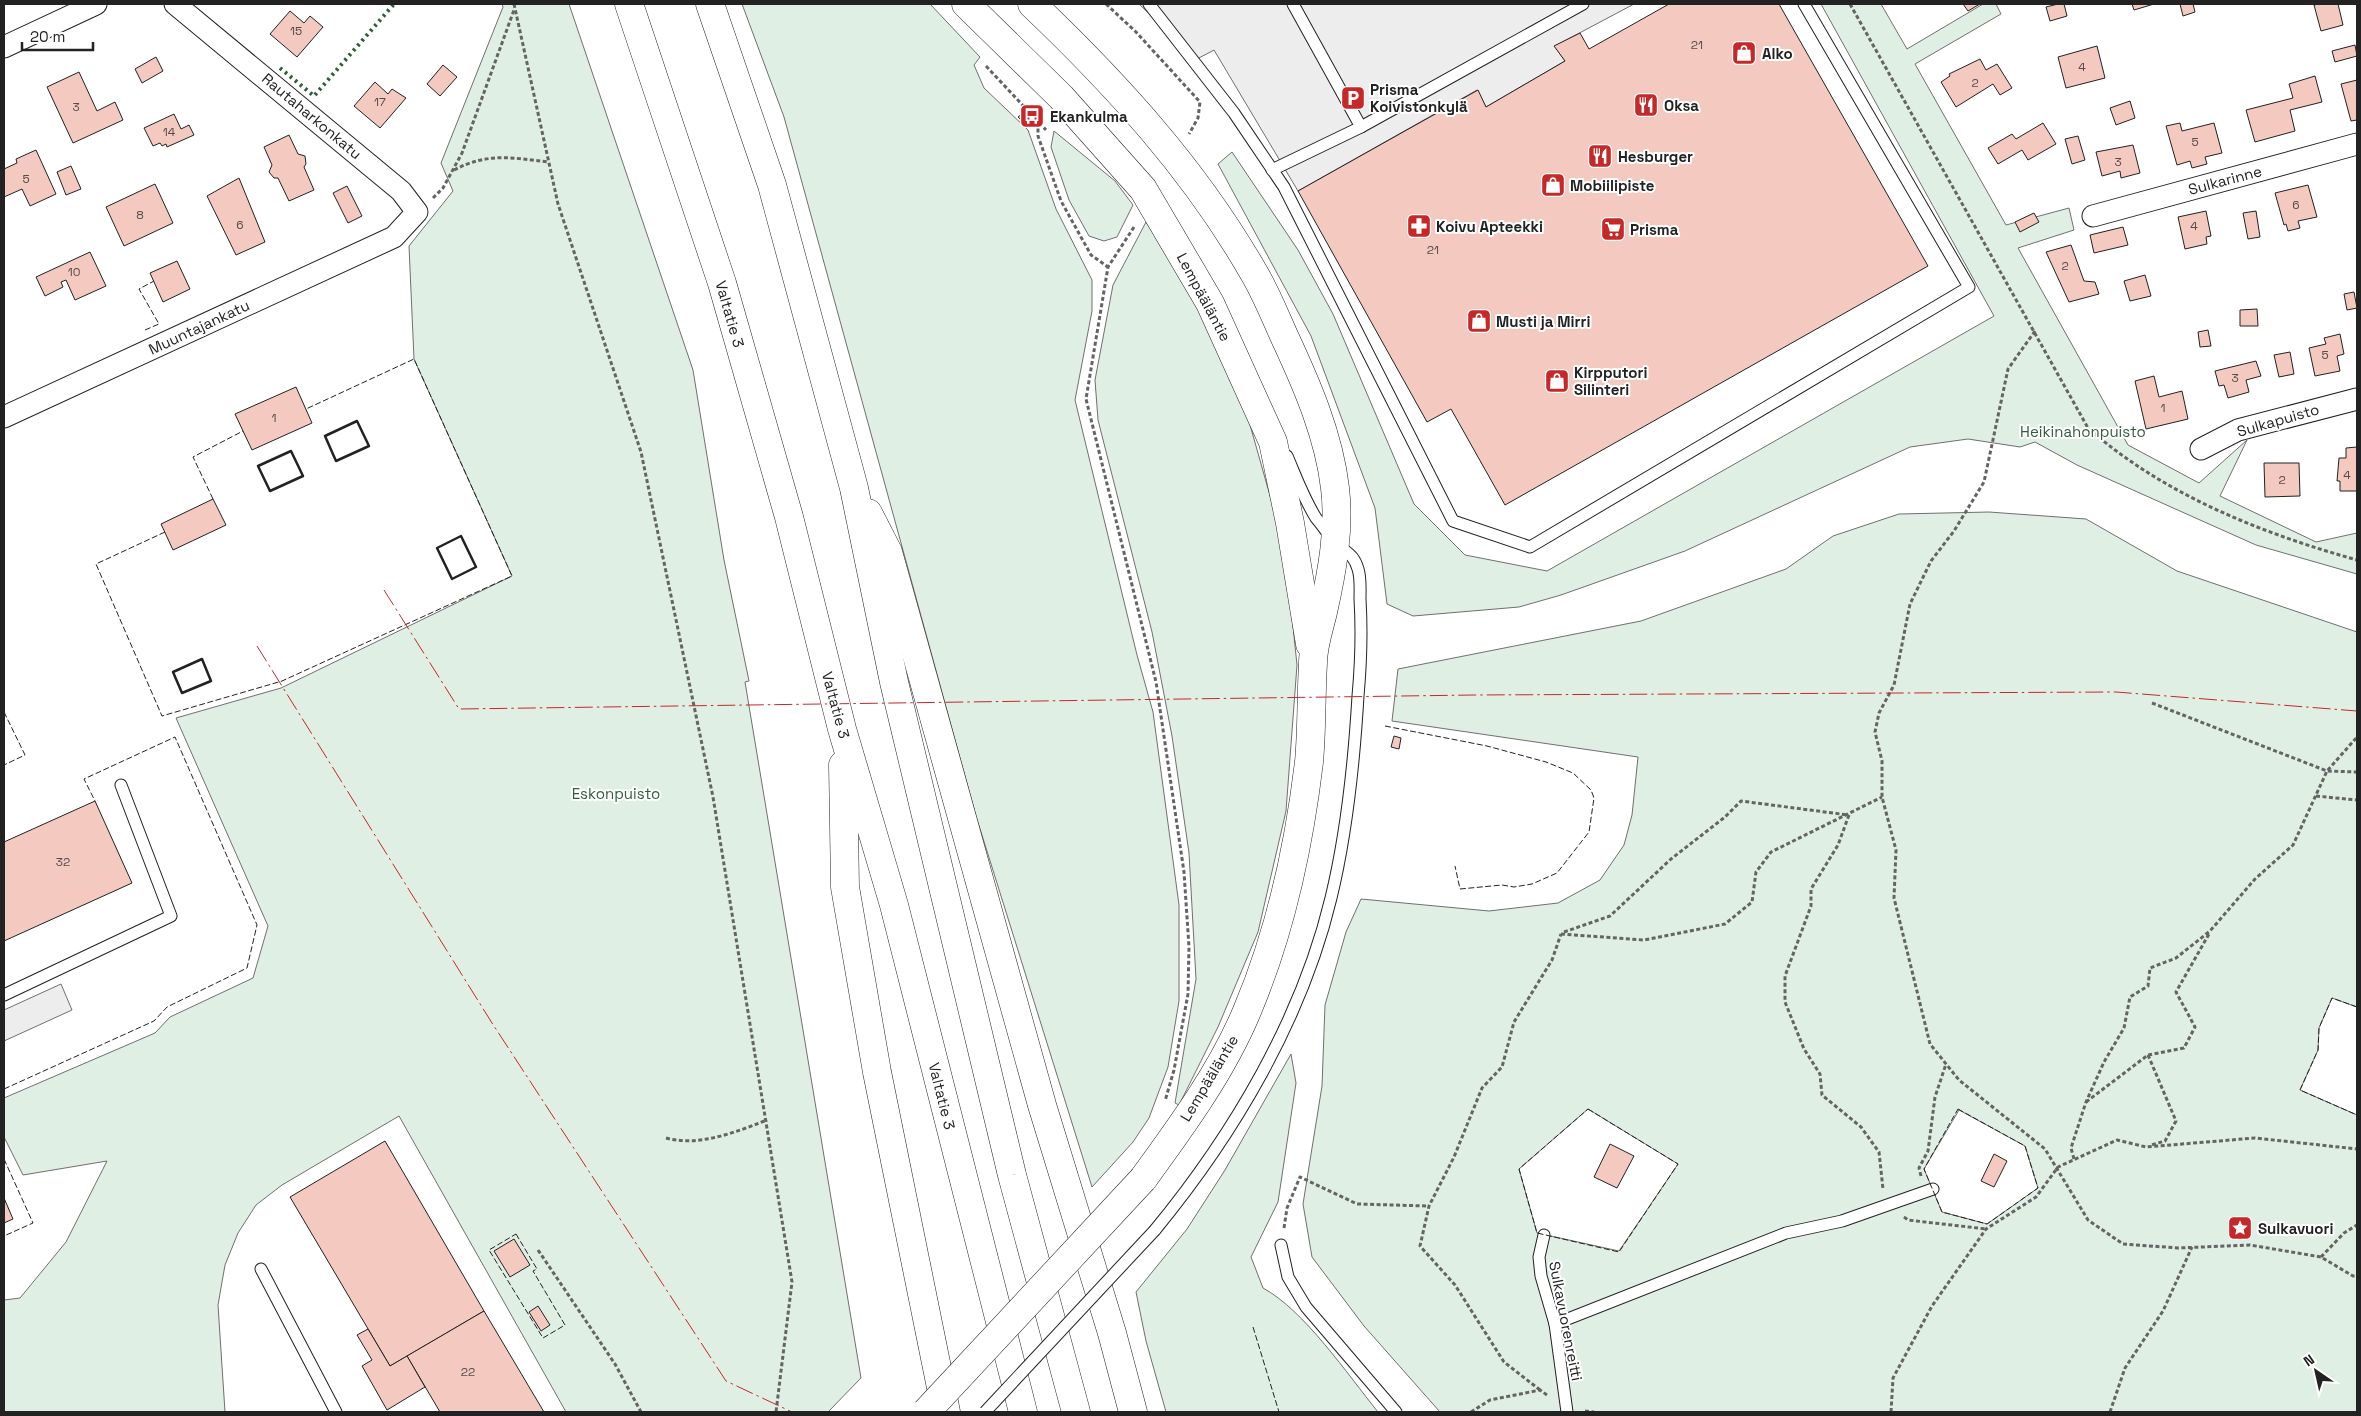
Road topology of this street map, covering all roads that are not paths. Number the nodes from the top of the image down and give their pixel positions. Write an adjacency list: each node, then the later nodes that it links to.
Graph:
1 (96, 4): 11 (street)
2 (175, 4): 16 (street, Rautaharkonkatu)
3 (629, 4): 24 (main road, Valtatie 3)
4 (710, 4): 21 (main road)
5 (966, 4): 19 (main road, Lempääläntie)
6 (1032, 4): 22 (main road, Lempääläntie)
7 (1149, 4): 14 (lane)
8 (1293, 4): 12 (lane)
9 (1583, 4): 12 (lane)
10 (1804, 4): 14 (lane)
11 (4, 47)
12 (1361, 127): 14 (lane)
13 (2357, 144): 15 (street, Sulkarinne)
14 (1272, 170)
15 (2093, 216)
16 (394, 237): 18 (street, Muuntajankatu)
17 (2357, 398): 20 (street, Sulkapuisto)
18 (4, 417)
19 (1273, 442): 22 (lane); 23 (main road, Lempääläntie)
20 (2201, 449)
21 (854, 488): 33 (main road); 41 (main road)
22 (1335, 542): 23 (main road, Lempääläntie); 39 (lane, bridge)
23 (1313, 658): 36 (main road, Lempääläntie, bridge)
24 (842, 729): 30 (main road); 40 (main road, Valtatie 3)
25 (121, 785): 26 (lane)
26 (4, 995)
27 (1929, 1191): 32 (lane)
28 (1544, 1235): 32 (lane, Sulkavuorenreitti)
29 (1281, 1245): 44 (lane)
30 (918, 1266): 37 (main road); 38 (main road)
31 (261, 1269): 35 (lane)
32 (1555, 1324): 34 (lane, Sulkavuorenreitti)
33 (1112, 1333): 42 (main road); 43 (main road)
34 (1567, 1410)
35 (336, 1412)
36 (926, 1412)
37 (946, 1412)
38 (960, 1412)
39 (986, 1412)
40 (1023, 1412)
41 (1076, 1412)
42 (1133, 1412)
43 (1142, 1412)
44 (1396, 1412)

